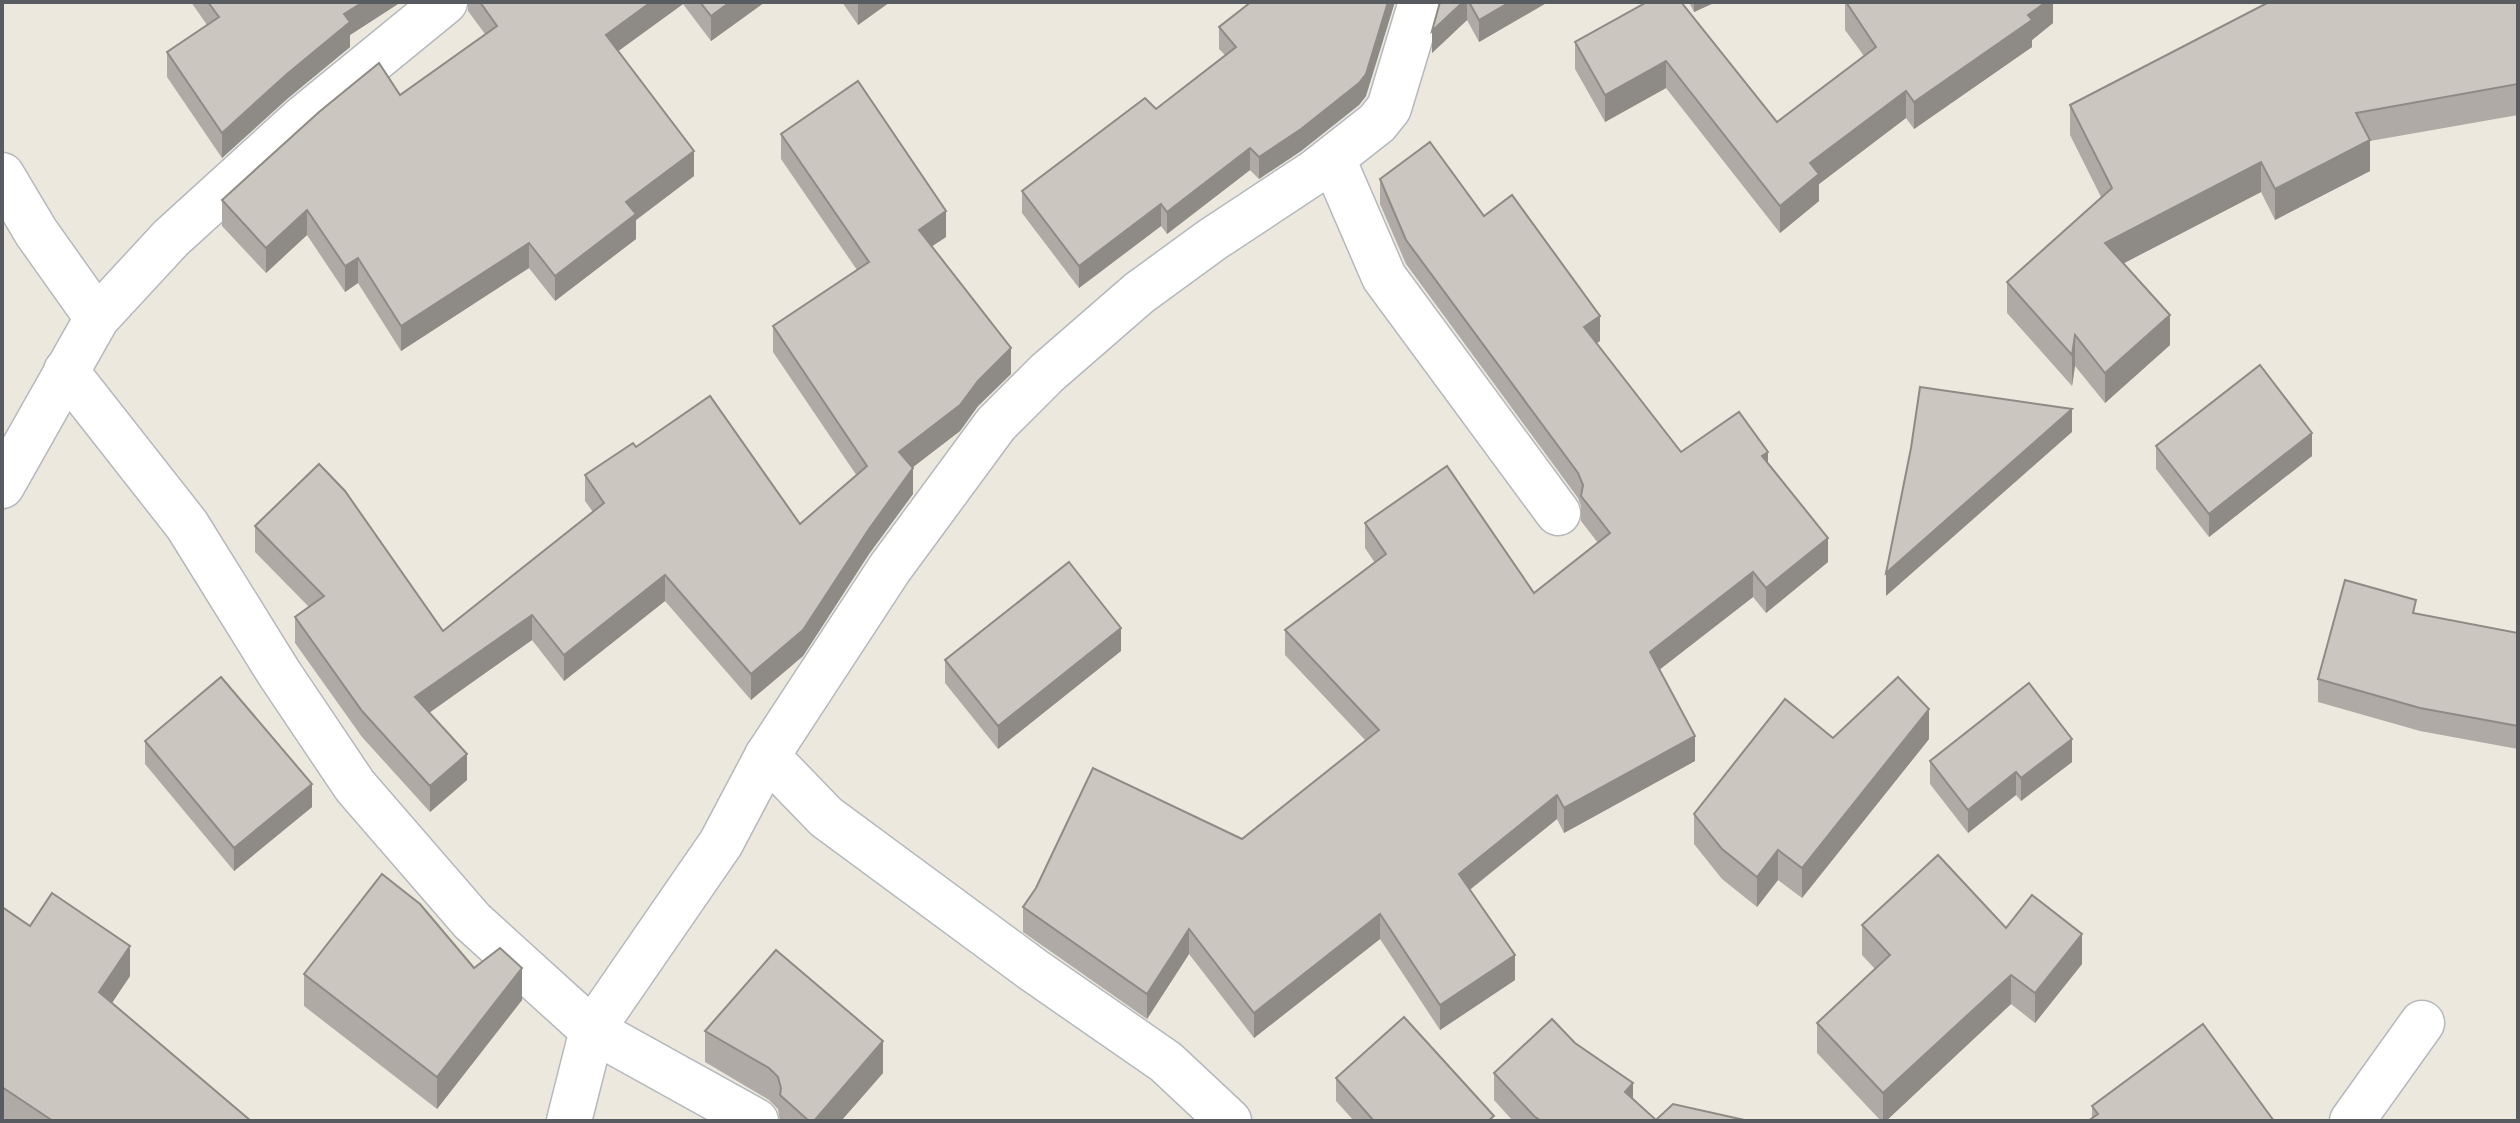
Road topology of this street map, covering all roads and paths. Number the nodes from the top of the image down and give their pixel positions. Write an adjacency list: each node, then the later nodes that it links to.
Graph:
1 (445, 2): 5 (street)
2 (1421, 2): 3 (street)
3 (1333, 159): 8 (street); 9 (street)
4 (2, 175): 5 (street)
5 (97, 318): 6 (street)
6 (66, 371): 7 (street); 11 (street)
7 (2, 486)
8 (1558, 513)
9 (767, 756): 11 (street); 14 (street)
10 (2422, 1023): 15 (street)
11 (592, 1030): 12 (street); 13 (street)
12 (569, 1121)
13 (756, 1121)
14 (1229, 1121)
15 (2352, 1121)

